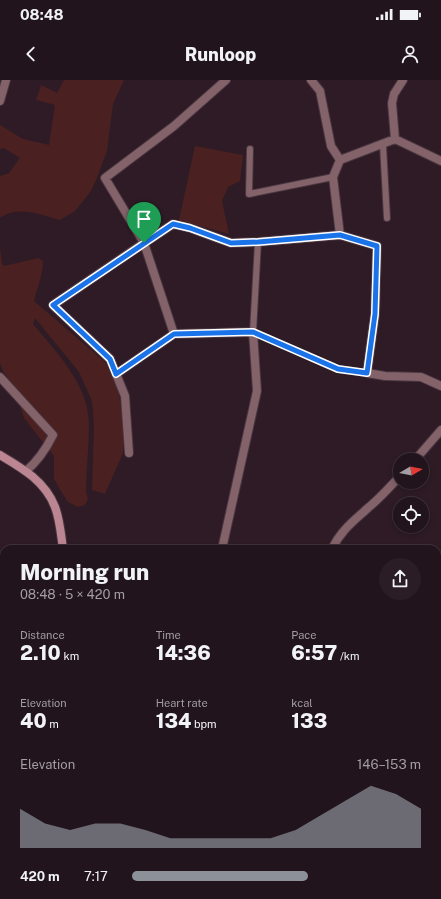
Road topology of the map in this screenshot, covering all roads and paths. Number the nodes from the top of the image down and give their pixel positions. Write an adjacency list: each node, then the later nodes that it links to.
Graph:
1 (6, 80): 5 (street)
2 (226, 80): 15 (street)
3 (311, 80): 9 (street)
4 (403, 80): 6 (street)
5 (0, 100)
6 (395, 139): 7 (street); 10 (street)
7 (383, 145): 9 (street); 12 (lane)
8 (250, 150): 11 (lane)
9 (340, 160): 11 (street)
10 (441, 161)
11 (333, 177): 13 (street)
12 (387, 218)
13 (340, 235): 14 (street); 18 (street)
14 (258, 242): 15 (street); 16 (lane)
15 (144, 243): 17 (street); 19 (street)
16 (253, 332): 17 (street); 18 (lane); 29 (street)
17 (174, 334): 19 (street)
18 (367, 373): 21 (street)
19 (116, 374): 23 (street)
20 (0, 377): 26 (street)
21 (441, 386)
22 (441, 430): 24 (street)
23 (129, 453)
24 (421, 453)
25 (0, 455): 26 (street)
26 (26, 471): 28 (street)
27 (393, 483): 30 (street)
28 (62, 545)
29 (223, 545)
30 (334, 545)

